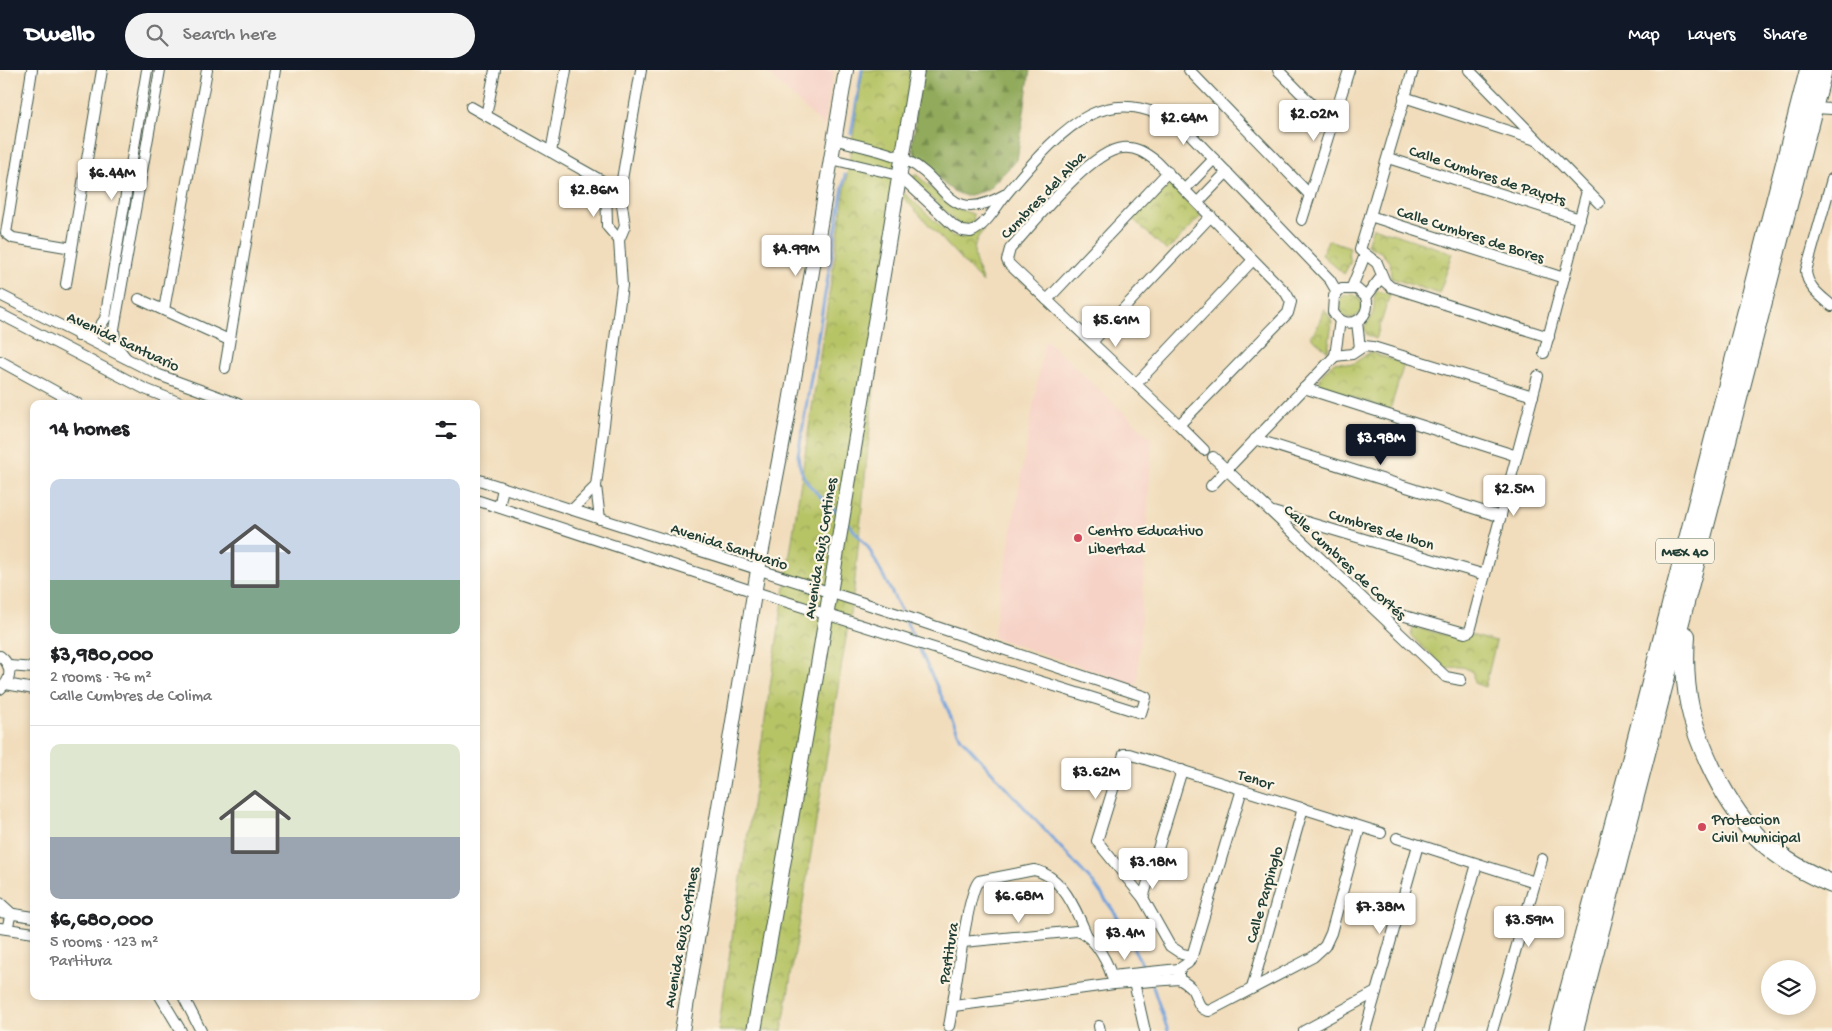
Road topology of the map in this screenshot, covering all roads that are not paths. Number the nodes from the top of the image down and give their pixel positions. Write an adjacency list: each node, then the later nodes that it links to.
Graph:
1 (32, 70): 49 (street)
2 (102, 70): 49 (street)
3 (147, 70): 66 (street)
4 (160, 70): 73 (street)
5 (207, 70): 62 (street)
6 (275, 70): 68 (street)
7 (495, 70): 23 (street)
8 (566, 70): 27 (street)
9 (641, 70): 38 (street)
10 (846, 70): 25 (main road, Avenida Ruiz Cortines)
11 (917, 70): 28 (main road, Avenida Ruiz Cortines)
12 (1189, 70): 41 (street)
13 (1278, 70): 24 (street)
14 (1349, 70): 24 (street)
15 (1412, 70): 19 (street)
16 (1469, 70): 26 (street)
17 (1809, 70): 152 (highway, MEX 40)
18 (1823, 70): 21 (highway, MEX 40)
19 (1404, 97): 26 (street); 29 (street)
20 (471, 107): 23 (street)
21 (1814, 108): 22 (street); 103 (highway, MEX 40)
22 (1832, 109)
23 (486, 116): 27 (street)
24 (1332, 126): 41 (street)
25 (834, 140): 28 (street); 30 (main road, Avenida Ruiz Cortines)
26 (1538, 141): 39 (street)
27 (551, 152): 36 (street)
28 (902, 158): 34 (main road, Avenida Ruiz Cortines); 40 (street)
29 (1388, 158): 45 (street); 46 (street, Calle Cumbres de Payots)
30 (831, 159): 34 (street); 99 (main road, Avenida Ruiz Cortines)
31 (1214, 159): 33 (street); 37 (street); 40 (street)
32 (1168, 172): 37 (street, Cumbres del Alba); 60 (street); 60 (street, Cumbres del Alba)
33 (1227, 172): 42 (street); 56 (street)
34 (899, 175): 40 (street); 102 (main road, Avenida Ruiz Cortines)
35 (1832, 179): 61 (street)
36 (606, 183): 38 (street); 48 (street)
37 (1185, 189): 42 (street, Cumbres del Alba)
38 (620, 191): 48 (street)
39 (1587, 191): 43 (street); 46 (street)
40 (1007, 193)
41 (1310, 195): 47 (street)
42 (1198, 202): 44 (street, Cumbres del Alba)
43 (1599, 203)
44 (1211, 216): 51 (street, Cumbres del Alba); 69 (street)
45 (1370, 216): 50 (street); 53 (street, Calle Cumbres de Bores)
46 (1580, 219): 53 (street)
47 (1302, 220)
48 (619, 240): 90 (street)
49 (72, 248): 54 (street)
50 (1365, 255): 52 (street); 55 (street)
51 (1253, 260): 77 (street); 83 (street, Cumbres del Alba)
52 (1382, 276): 58 (street); 67 (street)
53 (1564, 278): 67 (street)
54 (66, 284)
55 (1352, 287): 56 (street); 58 (street)
56 (1337, 292): 64 (street)
57 (0, 296): 66 (street, Avenida Santuario)
58 (1366, 297): 65 (street)
59 (139, 299): 62 (street)
60 (1047, 300): 69 (street, Cumbres del Alba)
61 (1832, 306)
62 (164, 310): 68 (street)
63 (0, 314): 81 (street, Avenida Santuario)
64 (1340, 320): 65 (street); 72 (street)
65 (1357, 322): 70 (street)
66 (78, 336): 73 (street, Avenida Santuario)
67 (1548, 337): 71 (street)
68 (229, 340): 75 (street)
69 (1092, 342): 77 (street, Cumbres del Alba)
70 (1360, 348): 72 (street); 79 (street)
71 (1544, 353)
72 (1335, 356): 78 (street)
73 (126, 358): 82 (street, Avenida Santuario)
74 (0, 361): 80 (street)
75 (224, 368)
76 (1538, 376): 79 (street)
77 (1136, 384): 83 (street, Cumbres del Alba)
78 (1304, 388): 84 (street); 86 (street)
79 (1533, 396): 86 (street)
80 (64, 400)
81 (172, 400)
82 (226, 400)
83 (1179, 425): 85 (street, Cumbres del Alba)
84 (1254, 439): 88 (street); 97 (street)
85 (1204, 450)
86 (1517, 456): 97 (street)
87 (1213, 457): 88 (street, Calle Cumbres de Cortés)
88 (1226, 469): 91 (street); 96 (street, Calle Cumbres de Cortés)
89 (480, 480): 92 (street, Avenida Santuario)
90 (596, 486): 95 (street); 98 (street)
91 (1211, 486)
92 (503, 488): 94 (street); 95 (street, Avenida Santuario)
93 (480, 501): 94 (street)
94 (499, 507): 101 (street)
95 (572, 510): 98 (street, Avenida Santuario)
96 (1271, 511): 100 (street, Cumbres de Ibon); 104 (street, Calle Cumbres de Cortés)
97 (1501, 517): 100 (street)
98 (600, 519): 99 (street, Avenida Santuario)
99 (758, 570): 101 (main road, Avenida Ruiz Cortines); 102 (street, Avenida Santuario)
100 (1485, 575): 104 (street)
101 (755, 592): 105 (street); 145 (main road, Avenida Ruiz Cortines)
102 (830, 593): 105 (main road, Avenida Ruiz Cortines); 105 (street, Avenida Santuario)
103 (1688, 596): 122 (highway); 153 (highway, MEX 40)
104 (1373, 607): 109 (street, Calle Cumbres de Cortés)
105 (826, 613): 146 (main road, Avenida Ruiz Cortines)
106 (0, 656): 107 (street)
107 (9, 666): 108 (street); 110 (street)
108 (30, 668)
109 (1461, 680)
110 (3, 686): 111 (street)
111 (30, 688)
112 (1182, 770): 113 (street, Tenor); 123 (street); 123 (street, Tenor)
113 (1242, 789): 114 (street, Tenor); 132 (street)
114 (1303, 808): 115 (street, Tenor); 137 (street, Calle Parpinglo)
115 (1360, 827): 116 (street, Tenor); 137 (street)
116 (1381, 833)
117 (1397, 838): 118 (street)
118 (1418, 845): 120 (street); 138 (street)
119 (1542, 859): 121 (street)
120 (1477, 864): 121 (street); 150 (street)
121 (1535, 882): 151 (street)
122 (1832, 884)
123 (1143, 898): 132 (street)
124 (0, 902): 126 (street)
125 (0, 912): 126 (street)
126 (11, 913): 127 (street); 128 (street)
127 (30, 916)
128 (4, 928): 129 (street)
129 (30, 933)
130 (1087, 936): 131 (street); 131 (street, Partitura); 135 (street)
131 (963, 942): 141 (street, Partitura)
132 (1192, 956): 134 (street)
133 (1137, 972): 134 (street); 135 (street); 136 (street)
134 (1179, 974): 136 (street); 137 (street)
135 (1113, 980): 136 (street); 141 (street)
136 (1139, 983): 147 (street)
137 (1252, 988)
138 (1376, 992): 148 (street); 149 (street)
139 (162, 1000): 143 (street)
140 (184, 1000): 144 (street)
141 (954, 1006): 142 (street, Partitura)
142 (949, 1026)
143 (181, 1031)
144 (201, 1031)
145 (682, 1031)
146 (754, 1031)
147 (1145, 1031)
148 (1304, 1031)
149 (1365, 1031)
150 (1429, 1031)
151 (1492, 1031)
152 (1558, 1031)
153 (1574, 1031)

